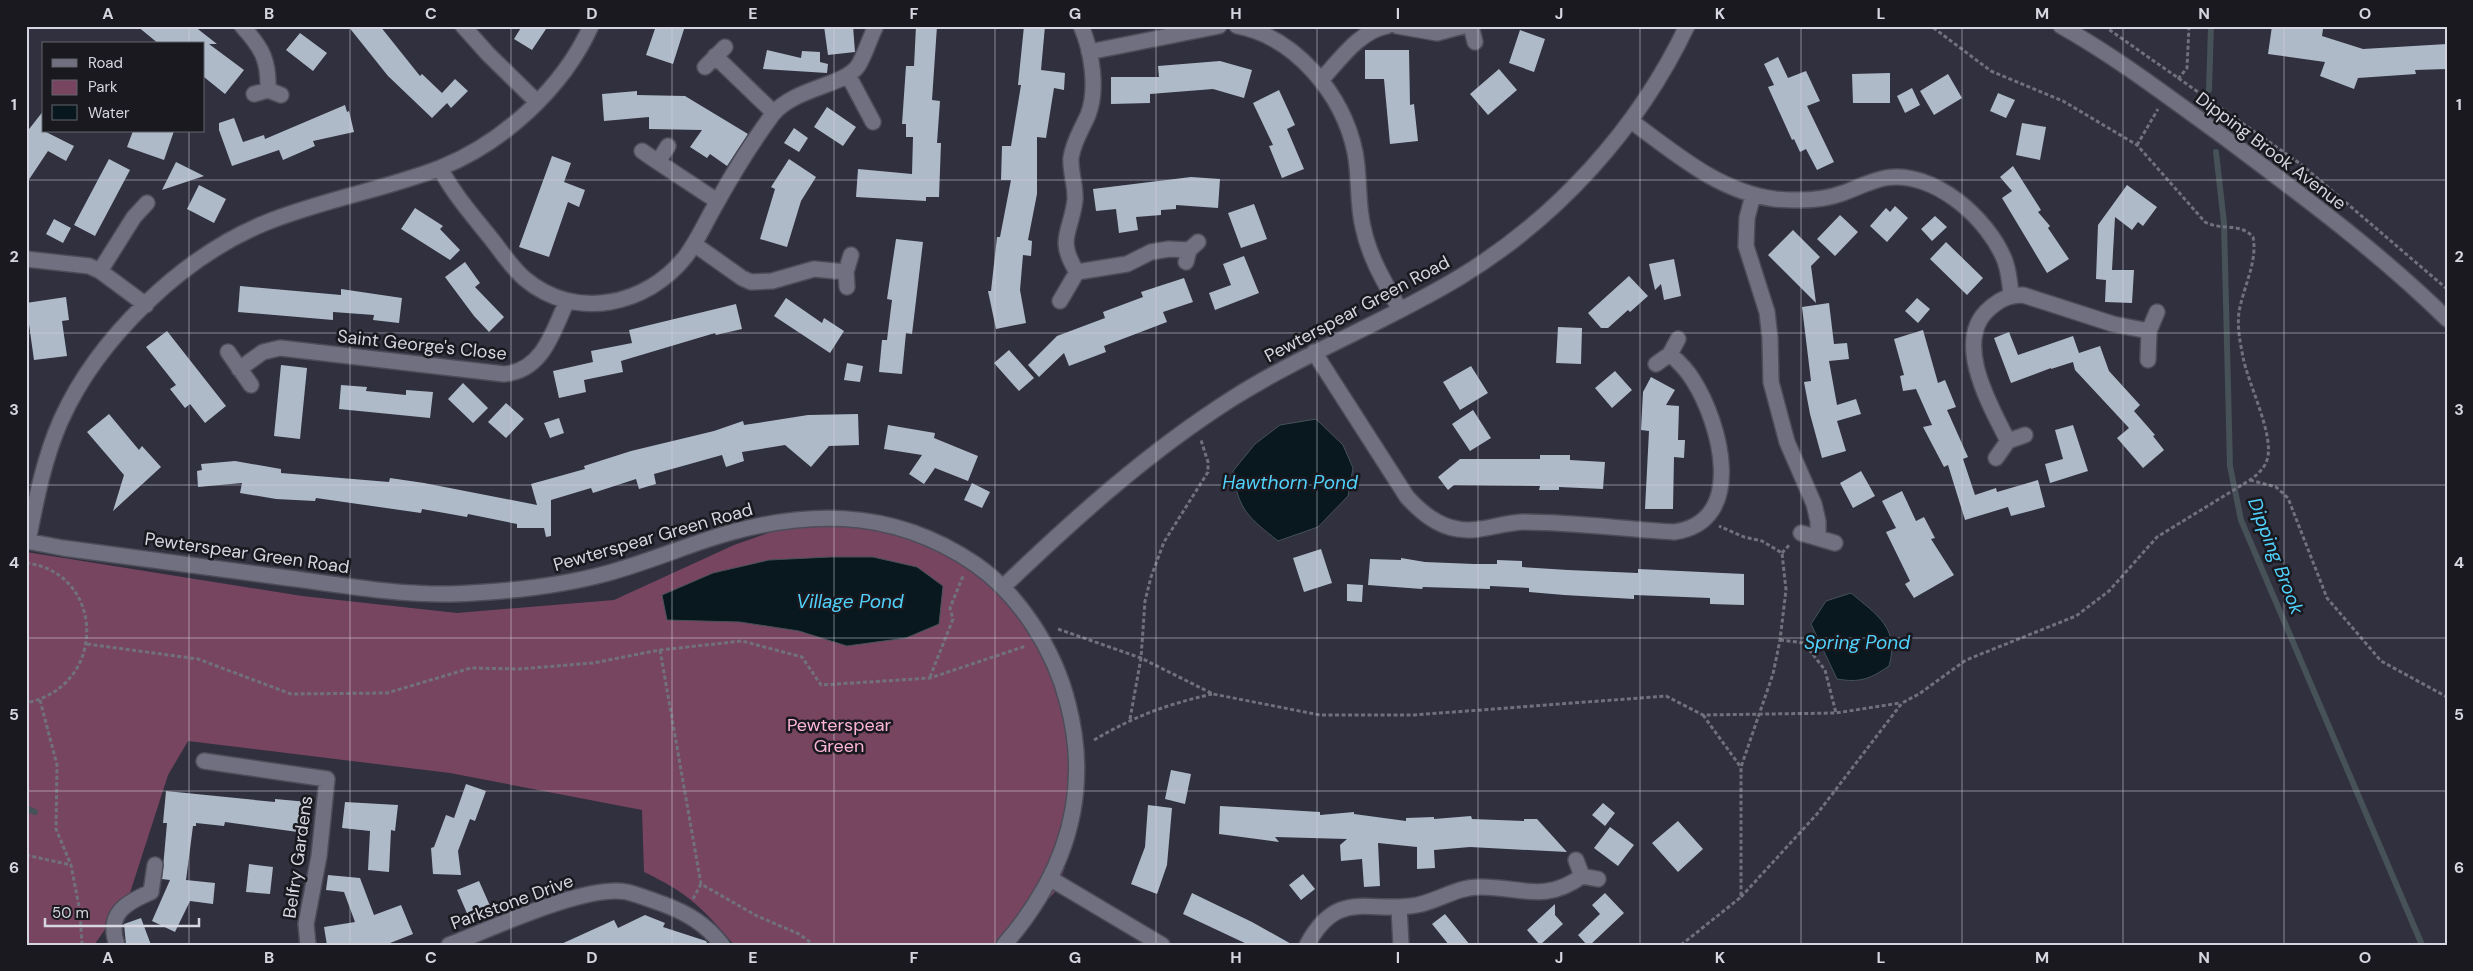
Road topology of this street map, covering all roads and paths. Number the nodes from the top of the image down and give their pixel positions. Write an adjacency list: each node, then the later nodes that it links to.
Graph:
1 (242, 26): 24 (street)
2 (464, 26): 25 (street)
3 (591, 26): 25 (street, Pewterspear Green Road)
4 (1219, 26): 18 (street)
5 (1237, 26): 22 (street)
6 (1387, 26): 22 (street)
7 (1397, 26): 8 (street)
8 (1463, 26)
9 (1472, 26): 17 (street)
10 (1687, 26): 28 (street, Pewterspear Green Road)
11 (1932, 26): 30 (path)
12 (2061, 26): 51 (street, Dipping Brook Avenue)
13 (2104, 26): 21 (path)
14 (2189, 26): 21 (path)
15 (875, 28): 20 (street)
16 (1083, 29): 18 (street)
17 (1475, 42)
18 (1089, 52): 43 (street)
19 (715, 56): 27 (street)
20 (848, 75): 27 (street); 29 (street)
21 (2179, 77): 23 (path); 44 (path)
22 (1321, 80): 49 (street)
23 (2176, 84)
24 (268, 93)
25 (537, 102): 34 (street, Pewterspear Green Road)
26 (2158, 109): 30 (path)
27 (774, 113): 36 (street)
28 (1631, 121): 35 (street); 49 (street, Pewterspear Green Road)
29 (873, 122)
30 (2137, 145): 65 (path)
31 (668, 146): 33 (street)
32 (642, 151): 33 (street)
33 (658, 162): 36 (street)
34 (440, 168): 46 (street); 48 (street, Pewterspear Green Road)
35 (1753, 195): 45 (street); 68 (street)
36 (717, 201): 38 (street)
37 (147, 203): 42 (street)
38 (694, 244): 40 (street); 46 (street)
39 (1191, 251): 43 (street)
40 (851, 255)
41 (26, 259): 42 (street)
42 (100, 271): 48 (street)
43 (1077, 272): 47 (street)
44 (2447, 289)
45 (2012, 295): 52 (street); 63 (street)
46 (567, 301): 59 (street, Saint George's Close)
47 (1060, 301)
48 (146, 305): 69 (street, Pewterspear Green Road)
49 (1400, 310): 55 (street, Pewterspear Green Road)
50 (2157, 312): 52 (street)
51 (2447, 319)
52 (2149, 331): 57 (street)
53 (1678, 339): 56 (street)
54 (228, 352): 59 (street)
55 (1314, 352): 61 (street, Pewterspear Green Road); 66 (street)
56 (1670, 354): 58 (street); 66 (street)
57 (2148, 360)
58 (1656, 364)
59 (239, 368): 60 (street)
60 (251, 385)
61 (1196, 423): 73 (street, Pewterspear Green Road); 79 (path)
62 (2025, 436): 63 (street)
63 (2008, 441): 64 (street)
64 (1996, 458)
65 (2250, 480): 82 (path); 84 (path)
66 (1705, 518): 75 (path)
67 (1801, 533): 68 (street)
68 (1818, 538): 70 (street)
69 (27, 541): 73 (street, Pewterspear Green Road)
70 (1835, 543)
71 (26, 562): 76 (path)
72 (963, 575): 80 (path)
73 (1003, 587): 98 (street, Pewterspear Green Road)
74 (1058, 629): 79 (path)
75 (1780, 640): 86 (path); 88 (path)
76 (87, 644): 78 (path); 83 (path)
77 (1027, 646): 80 (path)
78 (660, 650): 80 (path); 107 (path)
79 (1141, 658): 81 (path); 89 (path)
80 (930, 678)
81 (1213, 694): 87 (path); 89 (path)
82 (2447, 697)
83 (40, 700): 85 (path); 95 (path)
84 (1902, 703): 86 (path); 100 (path)
85 (26, 704)
86 (1836, 713): 88 (path)
87 (1703, 715): 88 (path); 92 (path)
88 (1759, 715): 92 (path)
89 (1130, 719): 90 (path)
90 (1094, 740)
91 (204, 761): 104 (street, Belfry Gardens)
92 (1741, 767): 100 (path)
93 (26, 855): 95 (path)
94 (1576, 860): 97 (street)
95 (70, 865): 102 (path)
96 (155, 865): 103 (street)
97 (1582, 876): 99 (street); 101 (street)
98 (1051, 879): 108 (street, Pewterspear Green Road); 109 (street)
99 (1598, 879)
100 (1741, 897): 112 (path)
101 (1399, 908): 110 (street); 111 (street)
102 (82, 945)
103 (117, 945)
104 (308, 945)
105 (449, 945): 106 (street, Parkstone Drive)
106 (722, 945)
107 (814, 945)
108 (1004, 945)
109 (1162, 945)
110 (1308, 945)
111 (1401, 945)
112 (1682, 945)

